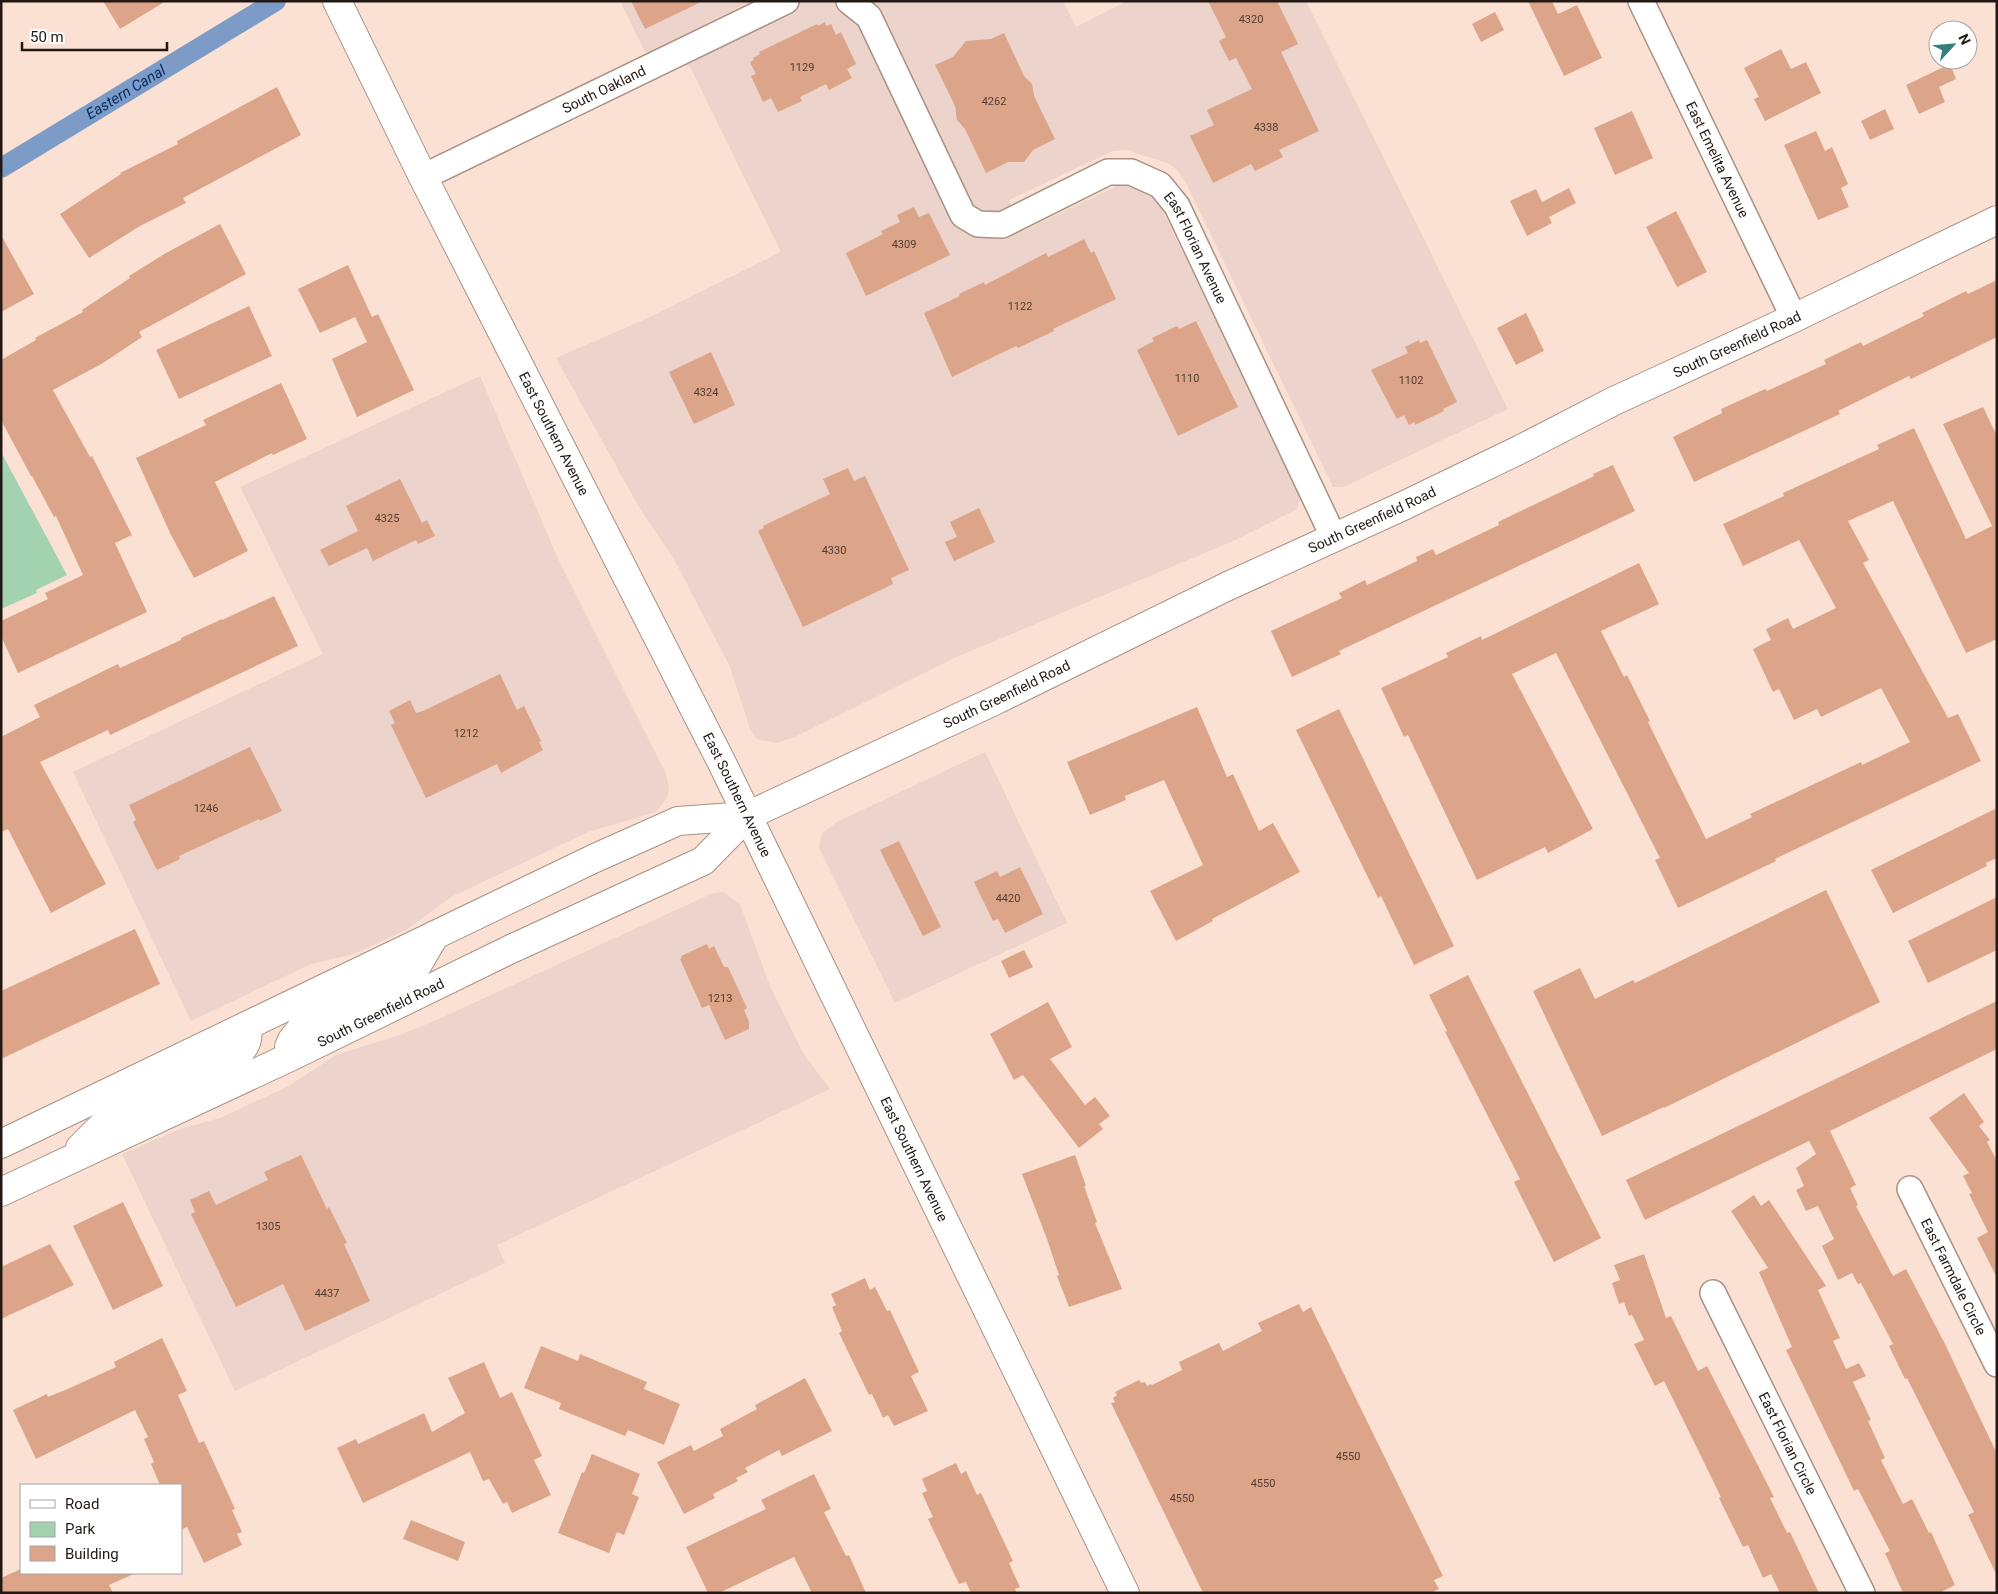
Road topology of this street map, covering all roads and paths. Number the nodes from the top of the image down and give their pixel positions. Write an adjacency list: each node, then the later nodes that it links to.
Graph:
1 (337, 1): 5 (main road, East Southern Avenue)
2 (786, 1): 5 (street, South Oakland)
3 (849, 1): 8 (street, East Florian Avenue)
4 (1641, 1): 7 (street, East Emelita Avenue)
5 (423, 177): 9 (main road, East Southern Avenue)
6 (1997, 220): 7 (main road, South Greenfield Road)
7 (1794, 318): 8 (main road, South Greenfield Road)
8 (1334, 538): 9 (main road, South Greenfield Road)
9 (747, 816): 10 (main road, South Greenfield Road); 12 (main road, South Greenfield Road); 19 (main road, East Southern Avenue)
10 (435, 935): 11 (main road, South Greenfield Road); 12 (main road)
11 (247, 1026): 13 (main road, South Greenfield Road); 14 (main road)
12 (290, 1057): 14 (main road, South Greenfield Road)
13 (1, 1144)
14 (67, 1162): 16 (main road, South Greenfield Road)
15 (1910, 1189): 18 (street, East Farmdale Circle)
16 (1, 1192)
17 (1713, 1293): 20 (street, East Florian Circle)
18 (1997, 1364)
19 (1125, 1593)
20 (1862, 1593)

